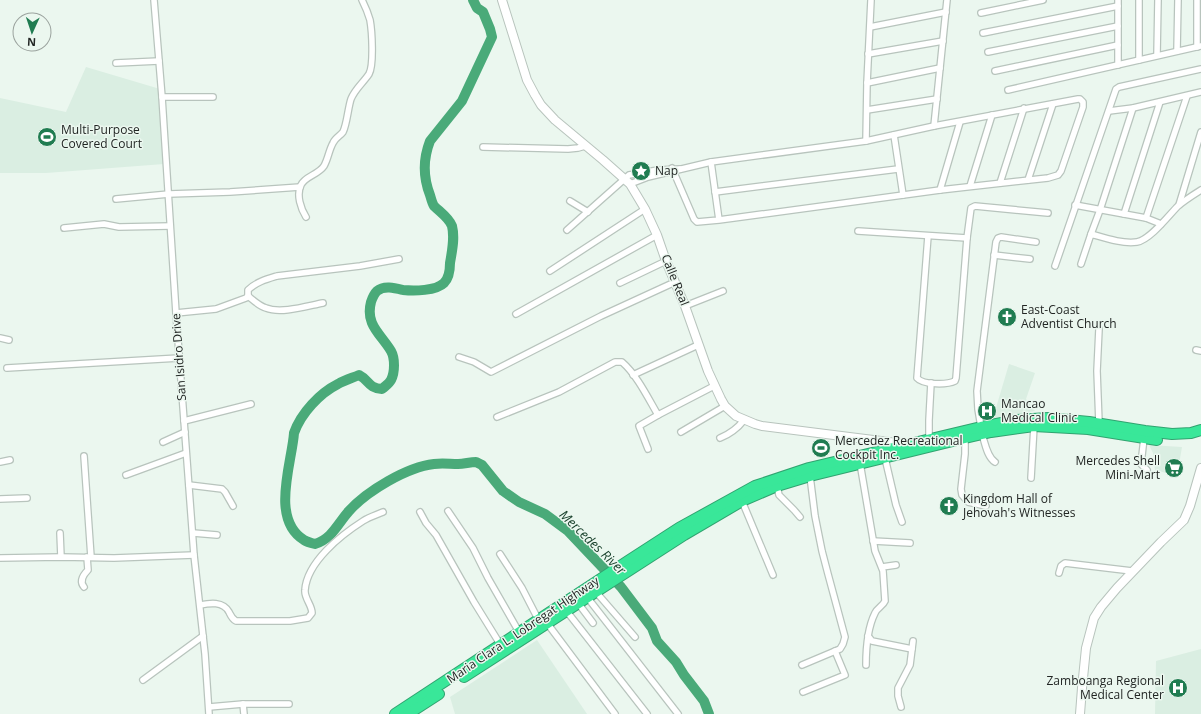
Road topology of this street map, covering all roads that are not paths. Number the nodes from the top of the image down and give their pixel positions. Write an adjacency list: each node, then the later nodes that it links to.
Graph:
1 (154, 0): 25 (street, San Isidro Drive)
2 (362, 0): 59 (street)
3 (502, 0): 50 (street, Calle Real)
4 (871, 0): 15 (street)
5 (947, 0): 12 (street)
6 (1043, 0): 13 (street)
7 (1139, 0): 24 (street)
8 (1158, 0): 23 (street)
9 (1178, 0): 20 (street)
10 (1197, 0): 19 (street)
11 (1118, 3): 14 (street); 16 (street)
12 (946, 12): 15 (street); 17 (street)
13 (981, 13)
14 (1118, 26): 18 (street); 21 (street)
15 (870, 27): 22 (street)
16 (983, 33)
17 (943, 41): 22 (street); 28 (street)
18 (1118, 46): 27 (street); 30 (street)
19 (1199, 46): 20 (street)
20 (1177, 51): 23 (street)
21 (988, 52)
22 (868, 54): 31 (street)
23 (1157, 55): 24 (street)
24 (1139, 60): 27 (street)
25 (159, 61): 26 (street); 35 (street, San Isidro Drive)
26 (116, 63)
27 (1118, 65): 32 (street)
28 (940, 68): 31 (street); 37 (street)
29 (1201, 69): 43 (street)
30 (995, 71)
31 (867, 83): 42 (street)
32 (1008, 90)
33 (1201, 92): 34 (street)
34 (1187, 96): 38 (street); 75 (street)
35 (162, 97): 36 (street); 63 (street, San Isidro Drive)
36 (213, 97)
37 (937, 99): 42 (street); 46 (street)
38 (1160, 102): 41 (street); 73 (street)
39 (1053, 104): 40 (street); 55 (street); 55 (street)
40 (1024, 108): 44 (street); 57 (street)
41 (1133, 108): 43 (street); 70 (street)
42 (866, 110): 49 (street)
43 (1108, 111): 67 (street)
44 (992, 115): 45 (street); 58 (street)
45 (960, 122): 46 (street); 60 (street)
46 (934, 126): 48 (street)
47 (1201, 132): 68 (street)
48 (894, 135): 49 (street); 53 (street)
49 (866, 141): 52 (street)
50 (585, 146): 51 (street); 56 (street, Calle Real)
51 (483, 147)
52 (711, 162): 54 (street); 62 (street)
53 (898, 169): 62 (street); 64 (street)
54 (673, 170): 56 (street); 76 (street)
55 (1028, 180): 57 (street)
56 (627, 182): 69 (street, Calle Real); 71 (street)
57 (1000, 183): 58 (street)
58 (970, 186): 60 (street)
59 (300, 187): 63 (street); 74 (street)
60 (940, 190): 64 (street)
61 (1201, 190): 68 (street)
62 (715, 192): 76 (street)
63 (169, 194): 65 (street); 78 (street, San Isidro Drive)
64 (903, 195): 76 (street)
65 (116, 199)
66 (570, 200): 71 (street)
67 (1075, 205): 70 (street); 92 (street)
68 (1179, 206): 77 (street)
69 (645, 209): 83 (street, Calle Real); 93 (street)
70 (1100, 210): 73 (street); 82 (street)
71 (588, 212): 80 (street)
72 (1048, 212): 85 (street)
73 (1124, 214): 75 (street)
74 (306, 217)
75 (1146, 218): 77 (street)
76 (719, 220)
77 (1161, 224): 82 (street)
78 (170, 226): 79 (street); 100 (street, San Isidro Drive)
79 (64, 228)
80 (567, 230)
81 (858, 231): 84 (street)
82 (1091, 234): 91 (street)
83 (657, 235): 90 (street, Calle Real); 101 (street)
84 (928, 236): 85 (street); 110 (street)
85 (967, 238): 110 (street)
86 (1036, 242): 87 (street)
87 (994, 255): 89 (street); 120 (street)
88 (399, 259): 97 (street)
89 (1030, 259)
90 (666, 261): 94 (street, Calle Real); 95 (street)
91 (1081, 264)
92 (1055, 266)
93 (550, 271)
94 (675, 282): 99 (street, Calle Real); 106 (street)
95 (620, 283)
96 (723, 291): 99 (street)
97 (248, 296): 98 (street); 100 (street)
98 (323, 303)
99 (685, 306): 105 (street, Calle Real)
100 (176, 313): 107 (street, San Isidro Drive)
101 (516, 314)
102 (1099, 329): 118 (street)
103 (0, 338): 104 (street)
104 (9, 340)
105 (698, 345): 109 (street); 111 (street, Calle Real)
106 (459, 357)
107 (179, 358): 108 (street); 117 (street, San Isidro Drive)
108 (7, 368)
109 (633, 375): 114 (street); 115 (street)
110 (932, 383): 128 (street)
111 (714, 386): 113 (street, Calle Real); 114 (street)
112 (251, 404): 117 (street)
113 (725, 406): 116 (street, Calle Real); 123 (street)
114 (658, 415): 131 (street)
115 (497, 417)
116 (744, 420): 125 (street); 130 (street, Calle Real)
117 (184, 421): 122 (street, San Isidro Drive)
118 (1099, 423): 120 (highway, Maria Clara L. Lobregat Highway); 121 (highway, Maria Clara L. Lobregat Highway)
119 (1034, 426): 120 (highway, Maria Clara L. Lobregat Highway); 127 (highway, Maria Clara L. Lobregat Highway); 144 (street)
120 (981, 430): 126 (highway, Maria Clara L. Lobregat Highway); 128 (highway, Maria Clara L. Lobregat Highway); 138 (street)
121 (1201, 430)
122 (185, 432): 129 (street); 133 (street, San Isidro Drive)
123 (681, 432)
124 (1201, 437): 127 (highway, Maria Clara L. Lobregat Highway)
125 (720, 438)
126 (965, 438): 132 (highway, Maria Clara L. Lobregat Highway); 151 (street)
127 (1144, 438): 141 (street)
128 (929, 439): 130 (highway, Maria Clara L. Lobregat Highway)
129 (163, 442)
130 (907, 444): 132 (street, Calle Real); 167 (highway, Maria Clara L. Lobregat Highway)
131 (648, 449)
132 (919, 449): 135 (highway, Maria Clara L. Lobregat Highway)
133 (186, 453): 142 (street); 145 (street, San Isidro Drive)
134 (84, 456): 165 (street)
135 (885, 458): 139 (highway, Maria Clara L. Lobregat Highway); 156 (street)
136 (10, 460): 137 (street)
137 (0, 462)
138 (995, 462)
139 (860, 463): 143 (highway, Maria Clara L. Lobregat Highway); 160 (street)
140 (1201, 468): 171 (street)
141 (1147, 470)
142 (126, 475)
143 (810, 476): 146 (highway, Maria Clara L. Lobregat Highway); 187 (street)
144 (1031, 478)
145 (189, 485): 150 (street); 158 (street, San Isidro Drive)
146 (777, 486): 149 (highway, Maria Clara L. Lobregat Highway); 155 (street)
147 (27, 498): 148 (street)
148 (0, 499)
149 (742, 501): 167 (highway, Maria Clara L. Lobregat Highway); 172 (street)
150 (233, 506)
151 (986, 506)
152 (448, 511): 180 (street)
153 (383, 512): 176 (street)
154 (420, 512): 185 (street)
155 (800, 518)
156 (902, 522)
157 (60, 533): 164 (street)
158 (193, 533): 159 (street); 163 (street, San Isidro Drive)
159 (217, 535)
160 (873, 541): 161 (street); 169 (street)
161 (910, 543)
162 (500, 554): 178 (street)
163 (194, 555): 165 (street); 176 (street, San Isidro Drive)
164 (61, 557): 165 (street); 166 (street)
165 (89, 557): 173 (street)
166 (0, 558)
167 (630, 564): 174 (highway, Maria Clara L. Lobregat Highway)
168 (896, 565): 169 (street)
169 (882, 568): 182 (street)
170 (1059, 572): 171 (street)
171 (1132, 572): 203 (street)
172 (774, 575)
173 (84, 587)
174 (594, 590): 175 (highway, Maria Clara L. Lobregat Highway); 177 (highway, Maria Clara L. Lobregat Highway); 183 (street); 202 (street)
175 (578, 603): 177 (highway, Maria Clara L. Lobregat Highway); 179 (street)
176 (200, 604): 181 (street, San Isidro Drive)
177 (564, 607): 178 (highway, Maria Clara L. Lobregat Highway); 201 (street)
178 (543, 621): 180 (highway, Maria Clara L. Lobregat Highway); 199 (highway, Maria Clara L. Lobregat Highway); 200 (street)
179 (593, 623)
180 (519, 632): 185 (highway, Maria Clara L. Lobregat Highway)
181 (203, 636): 190 (street); 194 (street, San Isidro Drive)
182 (868, 636): 186 (street); 189 (street)
183 (635, 637)
184 (913, 641): 186 (street)
185 (500, 644): 198 (highway, Maria Clara L. Lobregat Highway)
186 (912, 649): 195 (street)
187 (835, 651): 188 (street); 191 (street)
188 (802, 664)
189 (866, 665)
190 (142, 680)
191 (803, 692)
192 (243, 704): 193 (street); 194 (street); 197 (street)
193 (289, 704)
194 (209, 707): 196 (street, San Isidro Drive)
195 (901, 707)
196 (209, 714)
197 (244, 714)
198 (395, 714)
199 (408, 714)
200 (615, 714)
201 (647, 714)
202 (678, 714)
203 (1080, 714)

